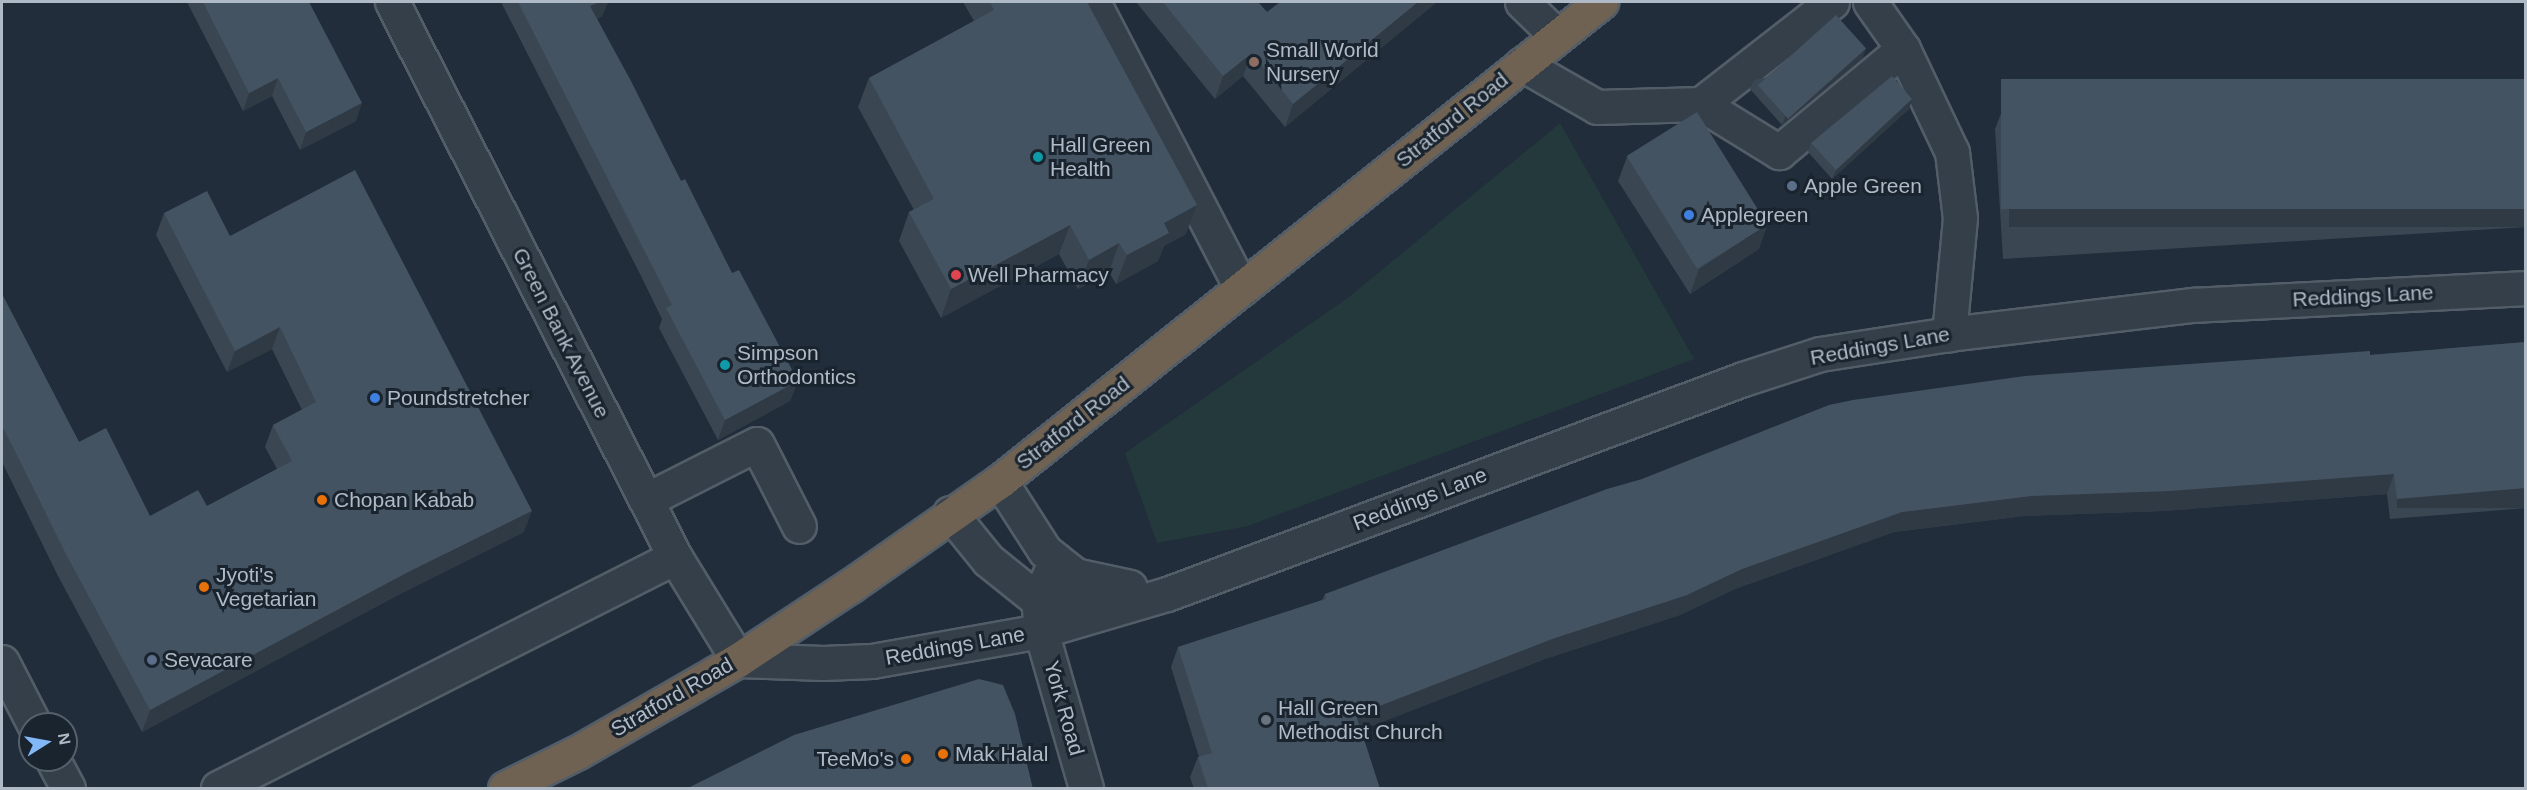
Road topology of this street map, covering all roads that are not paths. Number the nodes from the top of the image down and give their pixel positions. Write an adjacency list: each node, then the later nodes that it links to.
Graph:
1 (392, 2): 15 (street, Green Bank Avenue)
2 (1093, 2): 12 (street)
3 (1522, 2): 7 (street)
4 (1601, 2): 7 (highway, Stratford Road)
5 (1832, 2): 10 (street)
6 (1870, 2): 8 (street)
7 (1557, 36): 9 (highway, Stratford Road)
8 (1903, 49): 10 (street); 13 (street)
9 (1522, 64): 10 (street); 12 (highway, Stratford Road)
10 (1701, 104)
11 (2526, 288): 13 (street, Reddings Lane)
12 (1242, 289): 14 (highway, Stratford Road)
13 (1949, 334): 20 (street, Reddings Lane)
14 (1000, 481): 16 (highway, Stratford Road); 19 (street)
15 (646, 500): 17 (street); 18 (street, Green Bank Avenue)
16 (950, 513): 21 (street, Reddings Lane); 22 (highway, Stratford Road)
17 (799, 526)
18 (675, 557): 22 (street, Green Bank Avenue); 27 (street)
19 (1056, 560): 20 (street); 21 (street)
20 (1167, 594): 21 (street, Reddings Lane)
21 (1040, 616): 22 (street, Reddings Lane); 29 (street, York Road)
22 (738, 660): 28 (highway, Stratford Road)
23 (2, 662): 24 (street)
24 (28, 712)
25 (59, 772): 26 (street)
26 (68, 789)
27 (218, 789)
28 (506, 789)
29 (1086, 789)

